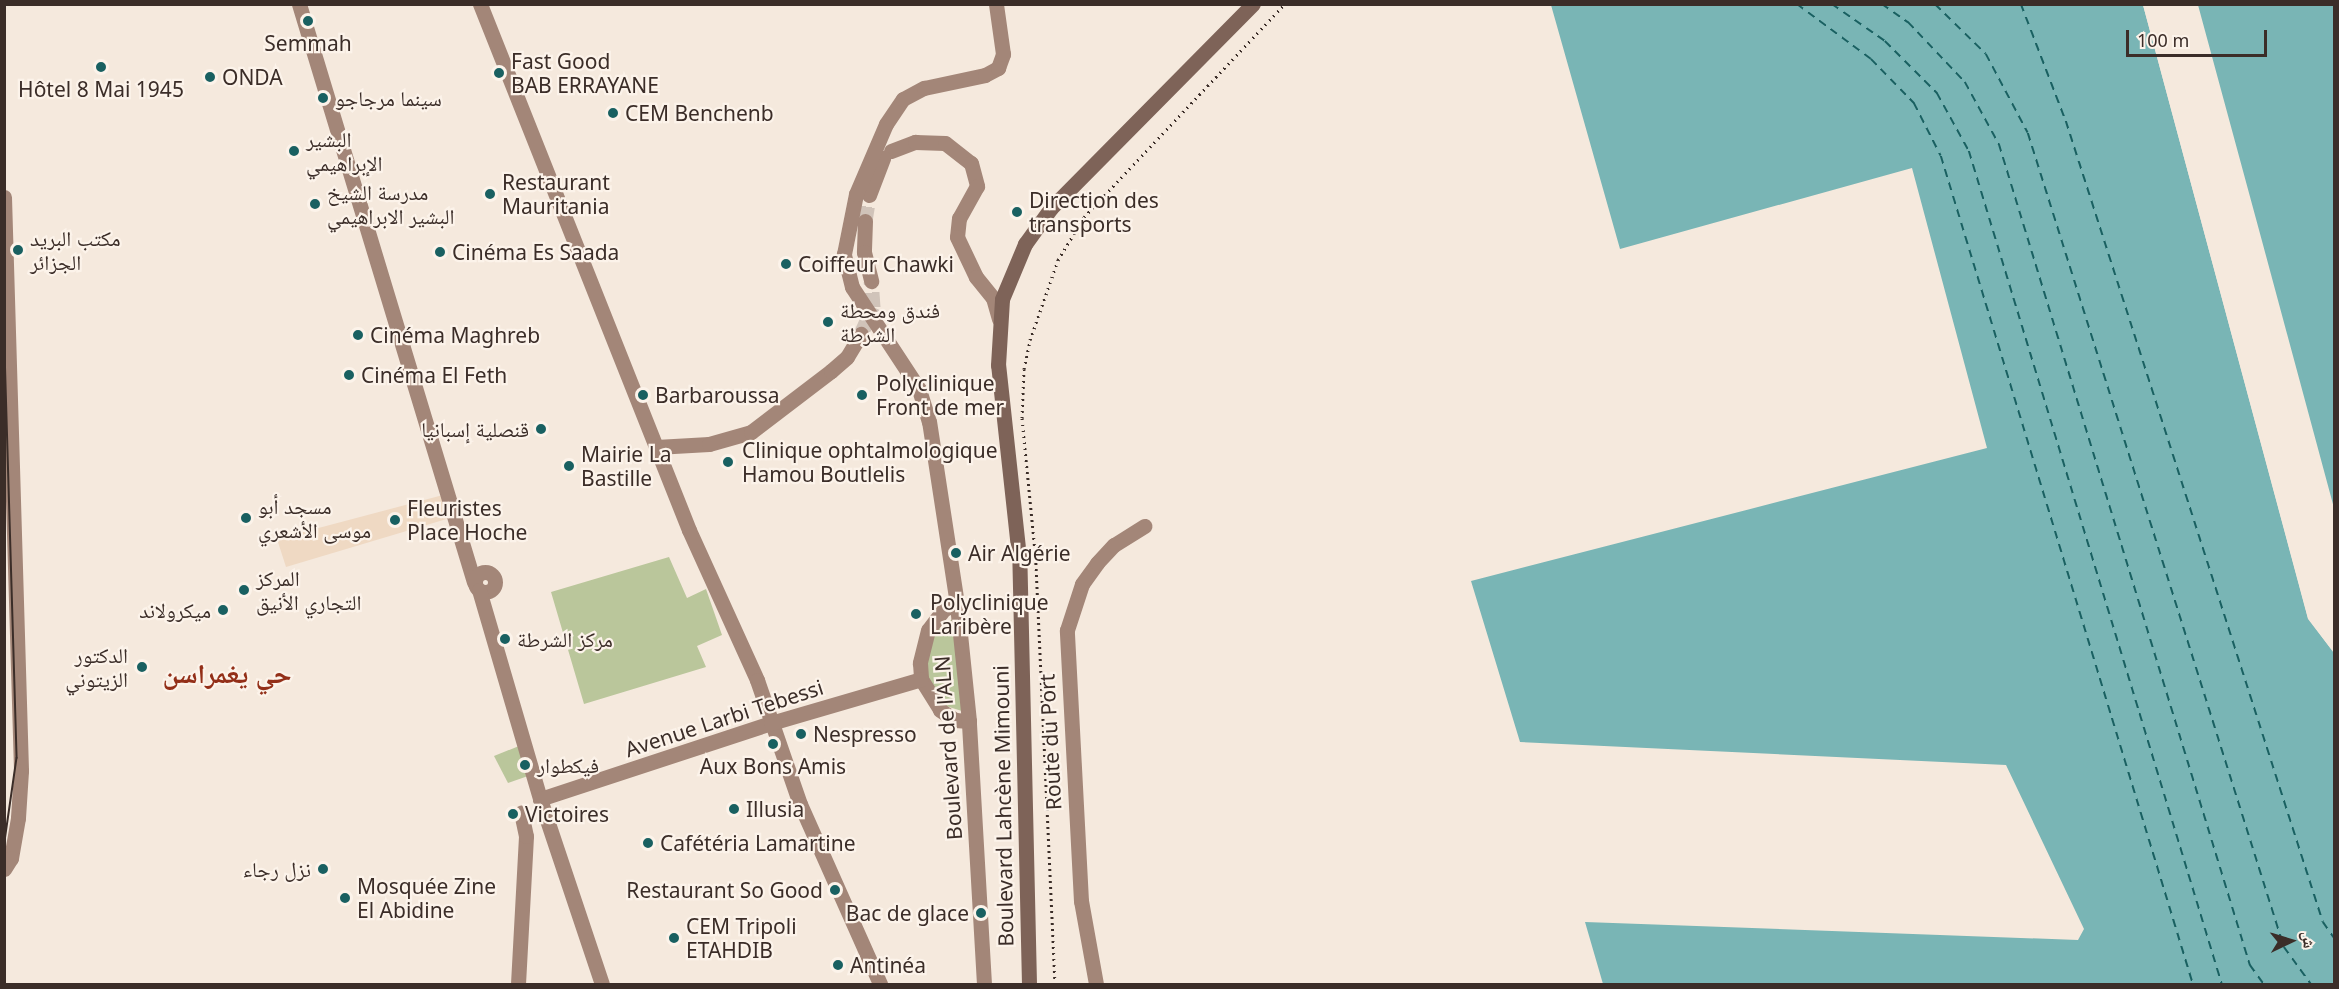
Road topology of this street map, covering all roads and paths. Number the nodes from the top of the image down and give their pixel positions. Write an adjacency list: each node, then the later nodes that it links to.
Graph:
1 (299, 4): 19 (main road)
2 (480, 4): 13 (main road)
3 (996, 4): 15 (main road, Boulevard de l'ALN)
4 (1253, 4): 9 (main road, Boulevard Lahcène Mimouni)
5 (869, 195): 10 (main road)
6 (4, 197): 21 (main road)
7 (865, 221): 8 (main road)
8 (871, 281)
9 (1007, 282): 10 (main road); 11 (main road, Boulevard Lahcène Mimouni)
10 (986, 287): 11 (main road)
11 (999, 319): 26 (main road, Boulevard Lahcène Mimouni)
12 (861, 334): 13 (main road)
13 (656, 447): 18 (main road)
14 (1145, 526): 27 (main road, Route du Port)
15 (957, 604): 16 (main road); 17 (main road, Boulevard de l'ALN)
16 (921, 679): 17 (main road); 18 (main road, Avenue Larbi Tebessi)
17 (969, 722): 25 (main road, Boulevard de l'ALN)
18 (771, 723): 19 (main road, Avenue Larbi Tebessi); 24 (main road)
19 (535, 797): 20 (main road)
20 (549, 826): 22 (main road); 23 (main road)
21 (4, 869)
22 (596, 983)
23 (518, 984)
24 (880, 984)
25 (984, 984)
26 (1029, 984)
27 (1096, 984)

